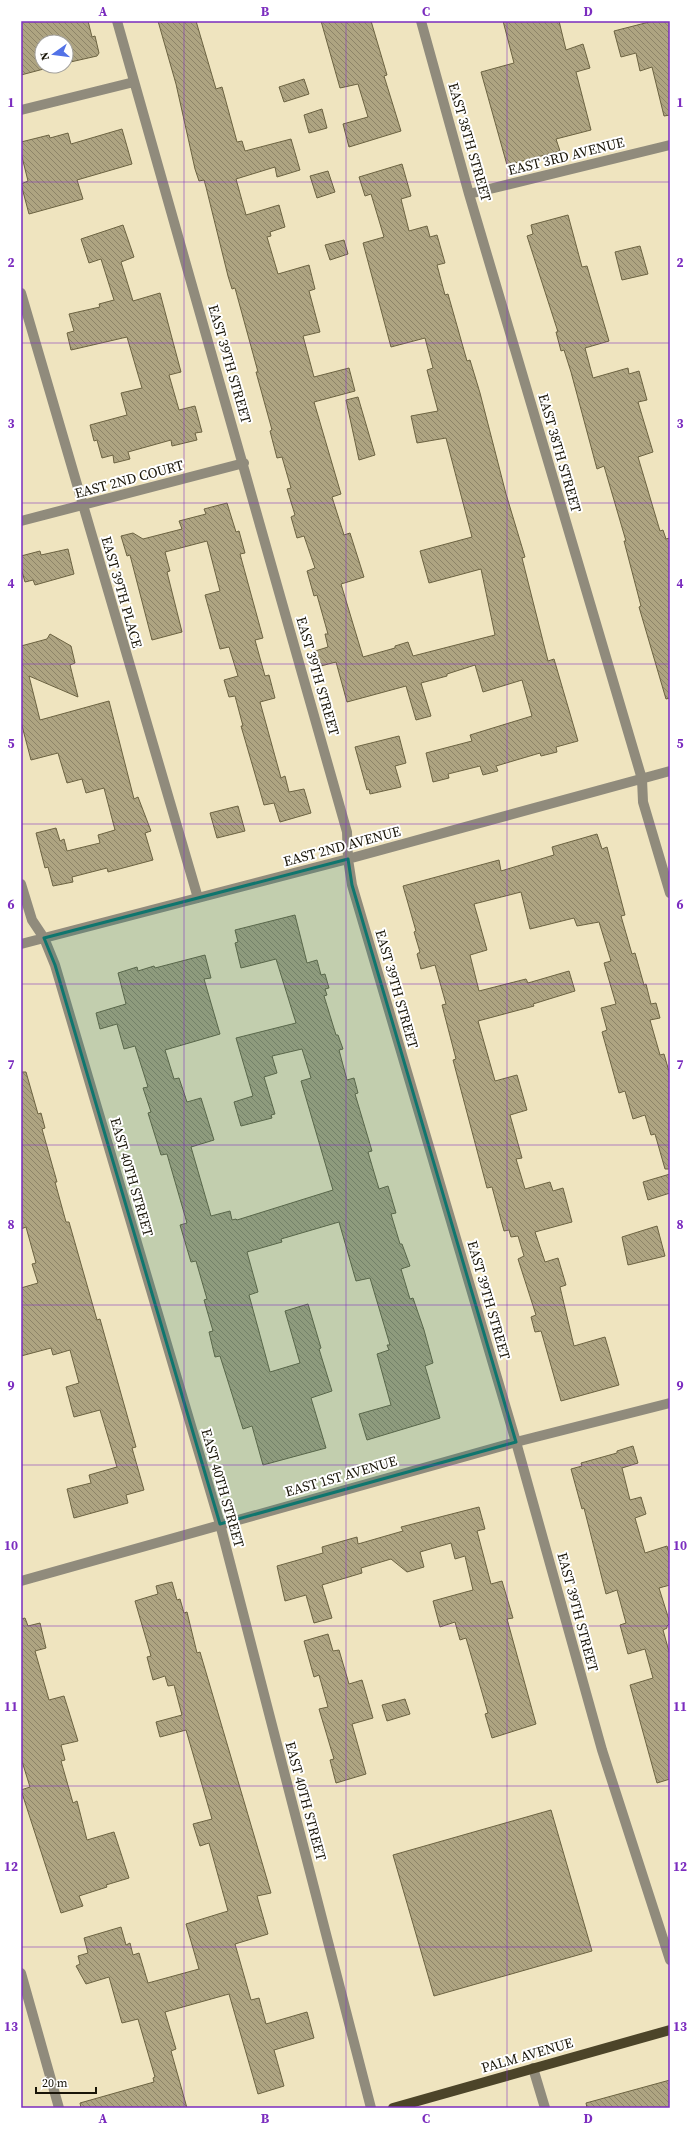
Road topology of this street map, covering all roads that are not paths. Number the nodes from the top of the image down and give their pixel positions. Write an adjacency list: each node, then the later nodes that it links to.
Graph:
1 (117, 21): 3 (street, EAST 39TH STREET)
2 (421, 21): 6 (street, EAST 38TH STREET)
3 (134, 82): 4 (street); 8 (street, EAST 39TH STREET)
4 (21, 110)
5 (670, 145): 6 (street, EAST 3RD AVENUE)
6 (469, 194): 12 (street, EAST 38TH STREET)
7 (21, 293): 9 (street, EAST 39TH PLACE)
8 (244, 463): 9 (street, EAST 2ND COURT); 13 (street, EAST 39TH STREET)
9 (82, 506): 10 (street, EAST 2ND COURT); 16 (street, EAST 39TH PLACE)
10 (21, 521)
11 (670, 772): 12 (street, EAST 2ND AVENUE)
12 (642, 779): 13 (street, EAST 2ND AVENUE); 15 (street, EAST 38TH STREET)
13 (348, 859): 16 (street, EAST 2ND AVENUE); 20 (street, EAST 39TH STREET)
14 (21, 884): 17 (street, EAST 40TH STREET)
15 (670, 893)
16 (198, 898): 17 (street, EAST 2ND AVENUE)
17 (44, 938): 18 (street, EAST 2ND AVENUE); 21 (street, EAST 40TH STREET)
18 (21, 944)
19 (670, 1403): 20 (street, EAST 1ST AVENUE)
20 (516, 1442): 21 (street, EAST 1ST AVENUE); 23 (street, EAST 39TH STREET)
21 (220, 1524): 22 (street, EAST 1ST AVENUE); 28 (street, EAST 40TH STREET)
22 (21, 1581)
23 (670, 1960)
24 (21, 1973): 27 (street)
25 (670, 2030): 26 (main road, PALM AVENUE)
26 (534, 2068): 29 (main road, PALM AVENUE); 30 (street)
27 (59, 2108)
28 (371, 2108)
29 (393, 2108)
30 (545, 2108)

